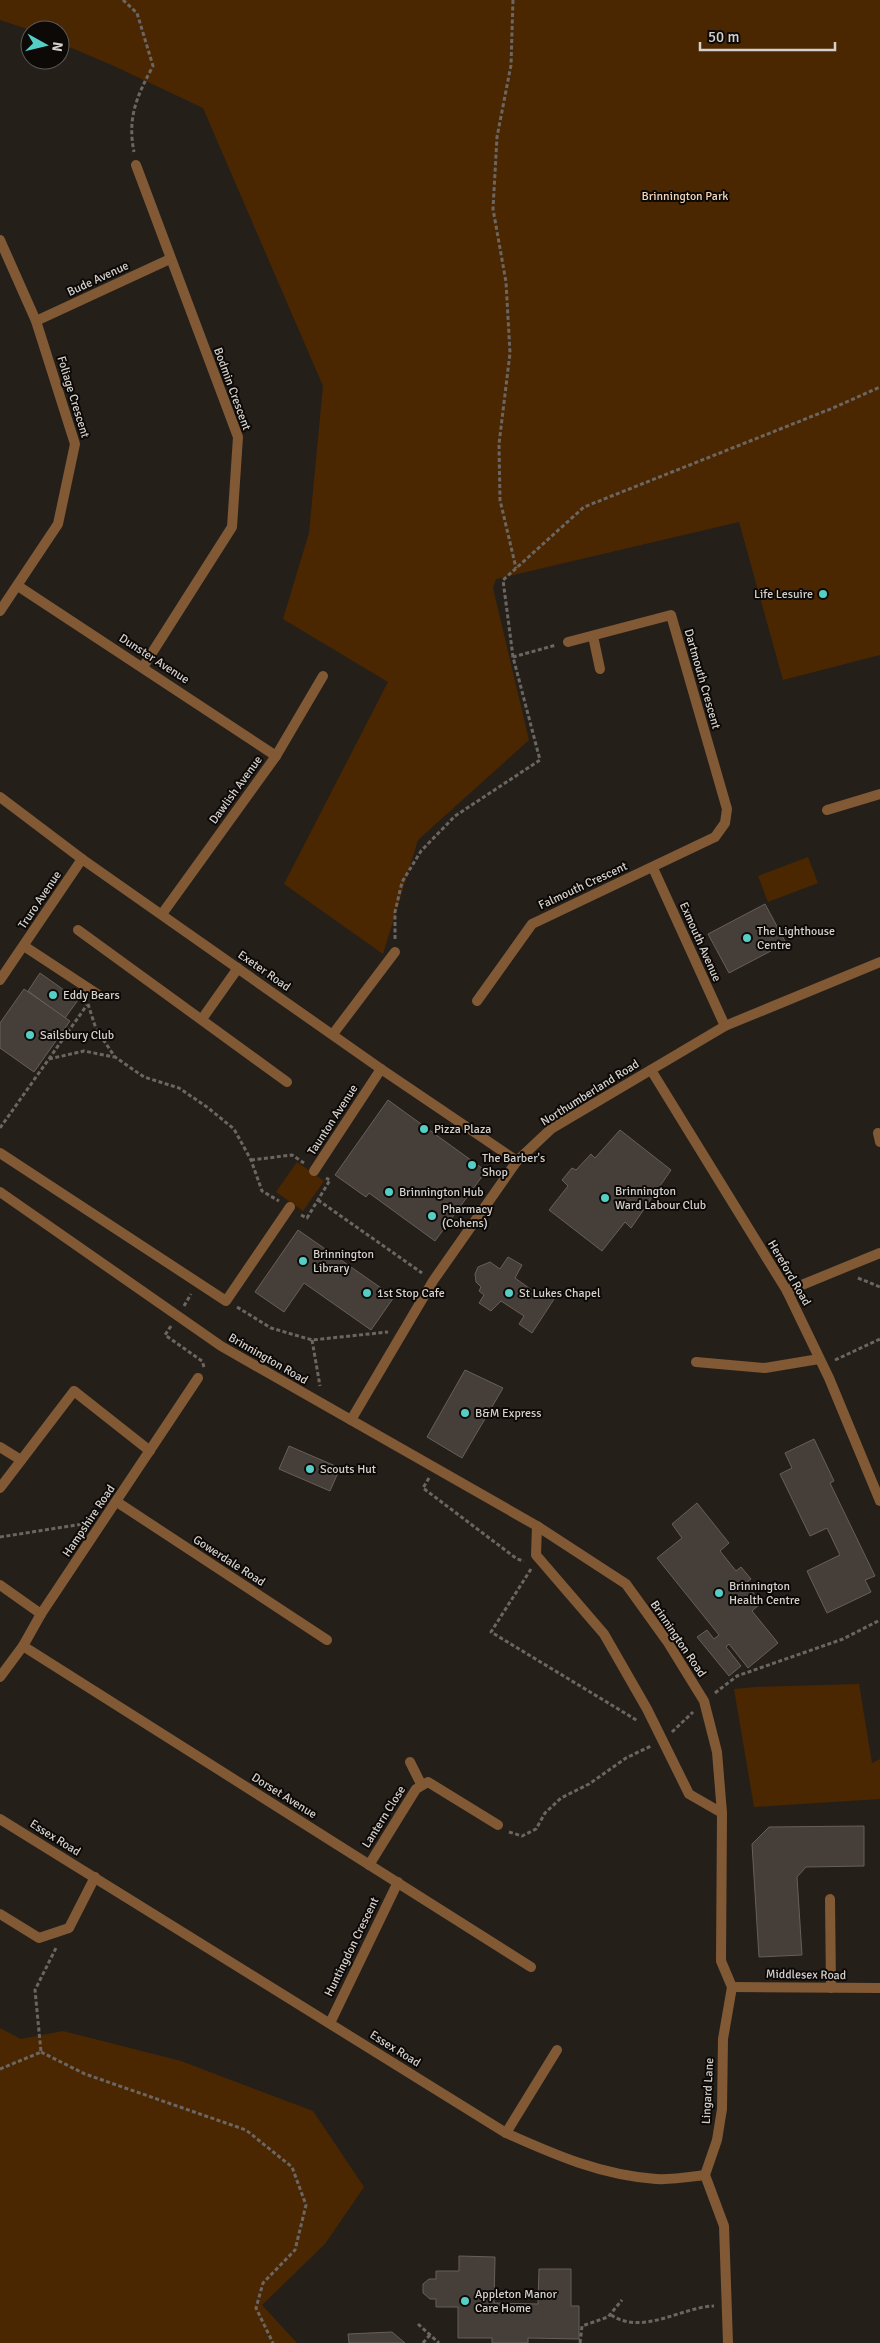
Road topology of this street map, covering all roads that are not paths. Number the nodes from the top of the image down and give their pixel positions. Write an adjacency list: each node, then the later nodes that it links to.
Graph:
1 (136, 165): 3 (street, Bodmin Crescent)
2 (0, 240): 4 (street, Foliage Crescent)
3 (170, 259): 4 (street, Bude Avenue); 9 (street, Bodmin Crescent)
4 (36, 321): 5 (street, Foliage Crescent)
5 (18, 586): 6 (street, Foliage Crescent); 9 (street, Dunster Avenue)
6 (0, 611)
7 (593, 636): 8 (street, Dartmouth Crescent); 10 (street); 16 (street, Dartmouth Crescent)
8 (568, 642)
9 (143, 667): 12 (street, Dunster Avenue)
10 (600, 669)
11 (322, 676): 12 (street, Dawlish Avenue)
12 (276, 756): 19 (street, Dawlish Avenue)
13 (880, 794): 15 (street)
14 (0, 797): 17 (street, Exeter Road)
15 (827, 810)
16 (725, 823): 18 (street, Falmouth Crescent)
17 (82, 859): 19 (street, Exeter Road); 21 (street, Truro Avenue)
18 (653, 868): 27 (street, Falmouth Crescent); 29 (street, Exmouth Avenue)
19 (162, 914): 24 (street, Exeter Road)
20 (78, 930): 28 (street)
21 (24, 946): 25 (street, Truro Avenue); 26 (street)
22 (395, 952): 30 (street)
23 (880, 962): 29 (street, Northumberland Road)
24 (238, 968): 28 (street); 30 (street, Exeter Road)
25 (0, 980)
26 (97, 994)
27 (477, 1001)
28 (202, 1019): 33 (street)
29 (725, 1026): 32 (street, Northumberland Road)
30 (333, 1034): 31 (street, Exeter Road)
31 (381, 1069): 35 (street, Exeter Road); 36 (street, Taunton Avenue)
32 (651, 1070): 35 (street, Northumberland Road); 40 (street, Hereford Road)
33 (287, 1082)
34 (0, 1154): 38 (street)
35 (517, 1161): 44 (street, Northumberland Road)
36 (314, 1171)
37 (0, 1192): 44 (street, Brinnington Road)
38 (290, 1208)
39 (880, 1253): 40 (street)
40 (787, 1291): 42 (street, Hereford Road)
41 (696, 1362): 42 (street)
42 (821, 1362): 49 (street, Hereford Road)
43 (198, 1378): 46 (street, Hampshire Road)
44 (351, 1420): 51 (street, Brinnington Road)
45 (0, 1447): 47 (street)
46 (150, 1451): 47 (street); 50 (street, Hampshire Road)
47 (21, 1460): 48 (street)
48 (0, 1488)
49 (880, 1501)
50 (116, 1502): 53 (street, Hampshire Road); 54 (street, Gowerdale Road)
51 (537, 1526): 59 (street); 59 (street, Brinnington Road)
52 (0, 1585): 53 (street)
53 (42, 1614): 55 (street, Hampshire Road)
54 (327, 1640)
55 (23, 1646): 56 (street, Hampshire Road); 62 (street, Dorset Avenue)
56 (0, 1677)
57 (410, 1762): 58 (street, Lantern Close)
58 (421, 1784): 61 (street, Lantern Close); 62 (street, Lantern Close)
59 (722, 1814): 68 (street, Brinnington Road)
60 (1, 1820): 63 (street, Essex Road)
61 (498, 1825)
62 (369, 1864): 64 (street, Dorset Avenue)
63 (95, 1878): 66 (street); 71 (street, Essex Road)
64 (398, 1882): 67 (street, Dorset Avenue); 71 (street, Huntingdon Crescent)
65 (830, 1899): 69 (street)
66 (0, 1914)
67 (531, 1967)
68 (732, 1987): 69 (street, Middlesex Road); 74 (street, Lingard Lane)
69 (831, 1988): 70 (street, Middlesex Road)
70 (880, 1988)
71 (330, 2023): 73 (street, Essex Road)
72 (557, 2050): 73 (street)
73 (506, 2133): 74 (street, Essex Road)
74 (705, 2175): 75 (street)
75 (728, 2343)

